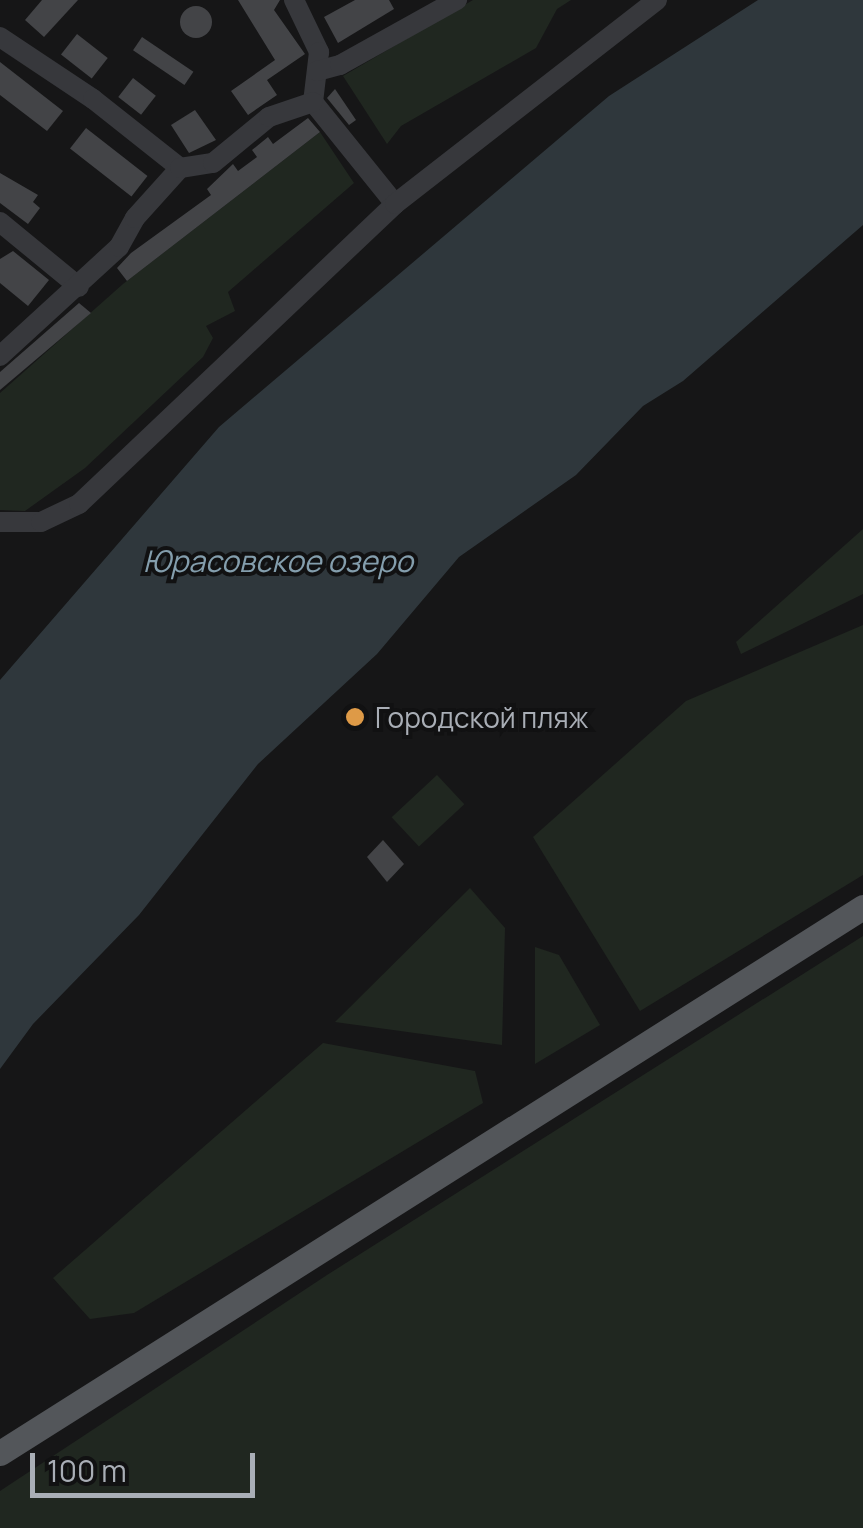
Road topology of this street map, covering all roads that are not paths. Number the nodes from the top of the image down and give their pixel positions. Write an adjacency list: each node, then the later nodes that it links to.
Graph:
1 (294, 0): 5 (street)
2 (457, 0): 5 (street)
3 (657, 0): 8 (street)
4 (0, 37): 7 (street)
5 (318, 70): 6 (street)
6 (314, 102): 7 (street); 8 (street)
7 (180, 168): 10 (street)
8 (396, 204): 12 (street)
9 (0, 222): 10 (street)
10 (80, 287): 11 (street)
11 (0, 356)
12 (0, 522)
13 (863, 907): 14 (main road)
14 (0, 1453)

